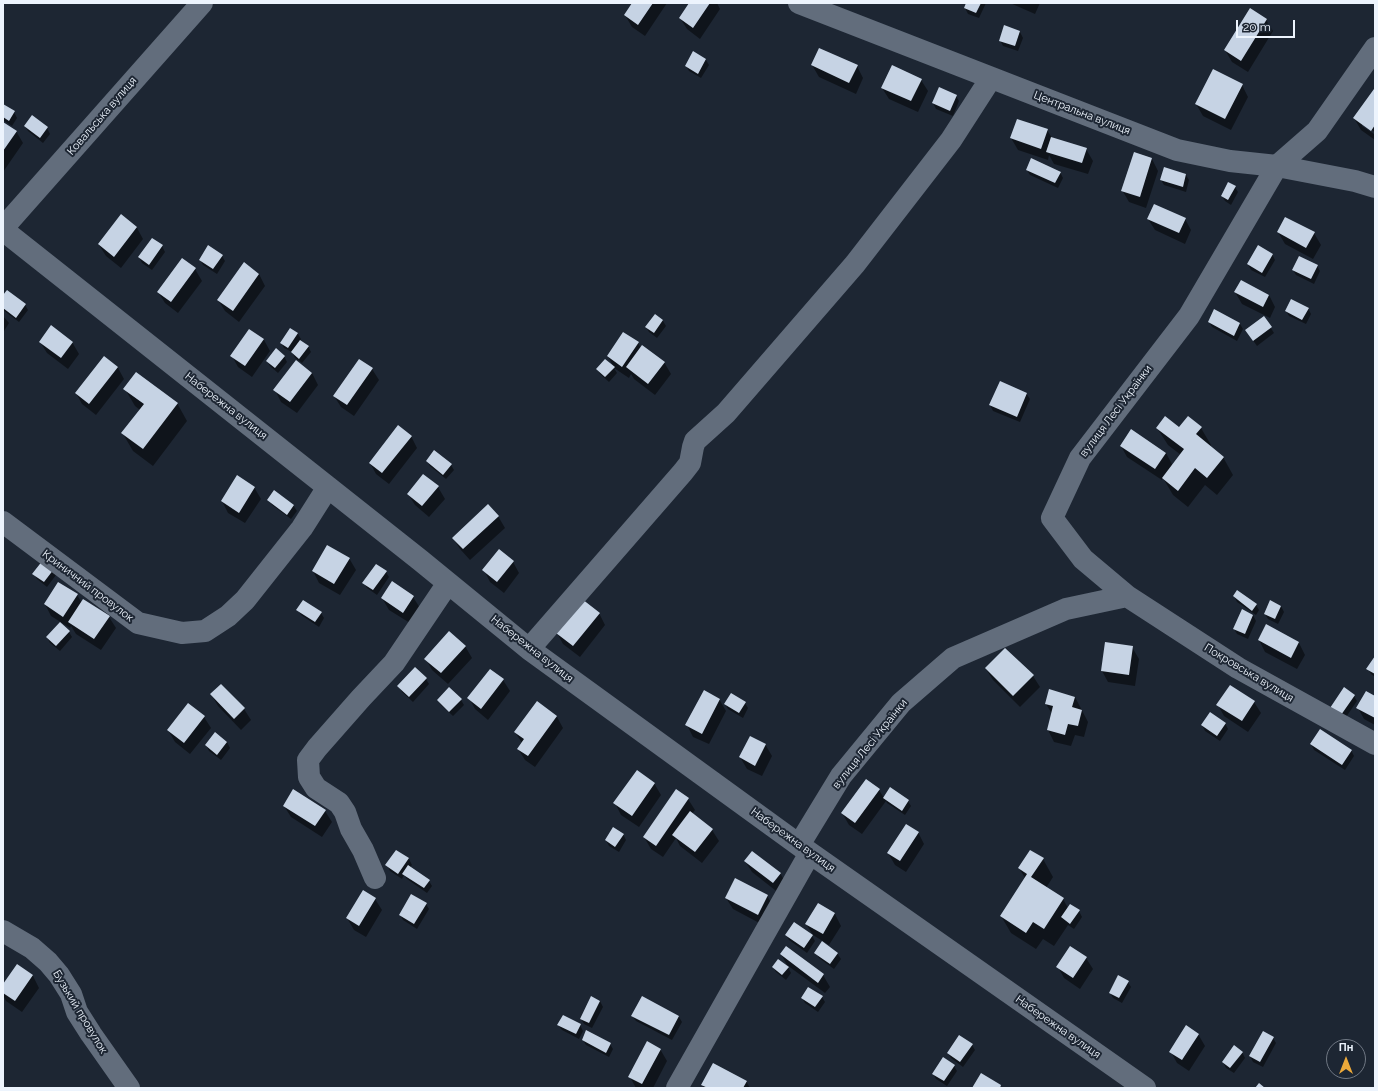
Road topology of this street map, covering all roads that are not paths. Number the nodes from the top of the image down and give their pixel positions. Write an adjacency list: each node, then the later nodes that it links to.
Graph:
1 (202, 3): 7 (street, Ковальська вулиця)
2 (799, 3): 4 (street, Центральна вулиця)
3 (1375, 48): 5 (street, вулиця Лесі Українки)
4 (991, 78): 5 (street, Центральна вулиця); 12 (street)
5 (1277, 166): 6 (street, Центральна вулиця); 11 (street, вулиця Лесі Українки)
6 (1375, 187)
7 (3, 229): 8 (street, Набережна вулиця)
8 (328, 487): 9 (street, Криничний провулок); 10 (street, Набережна вулиця)
9 (3, 522)
10 (448, 582): 12 (street, Набережна вулиця); 15 (street)
11 (1127, 596): 13 (street, Покровська вулиця); 14 (street, вулиця Лесі Українки)
12 (529, 649): 14 (street, Набережна вулиця)
13 (1375, 744)
14 (804, 849): 18 (street, вулиця Лесі Українки); 19 (street, Набережна вулиця)
15 (376, 878)
16 (3, 931): 17 (street, Бузький провулок)
17 (129, 1088)
18 (677, 1088)
19 (1145, 1088)

